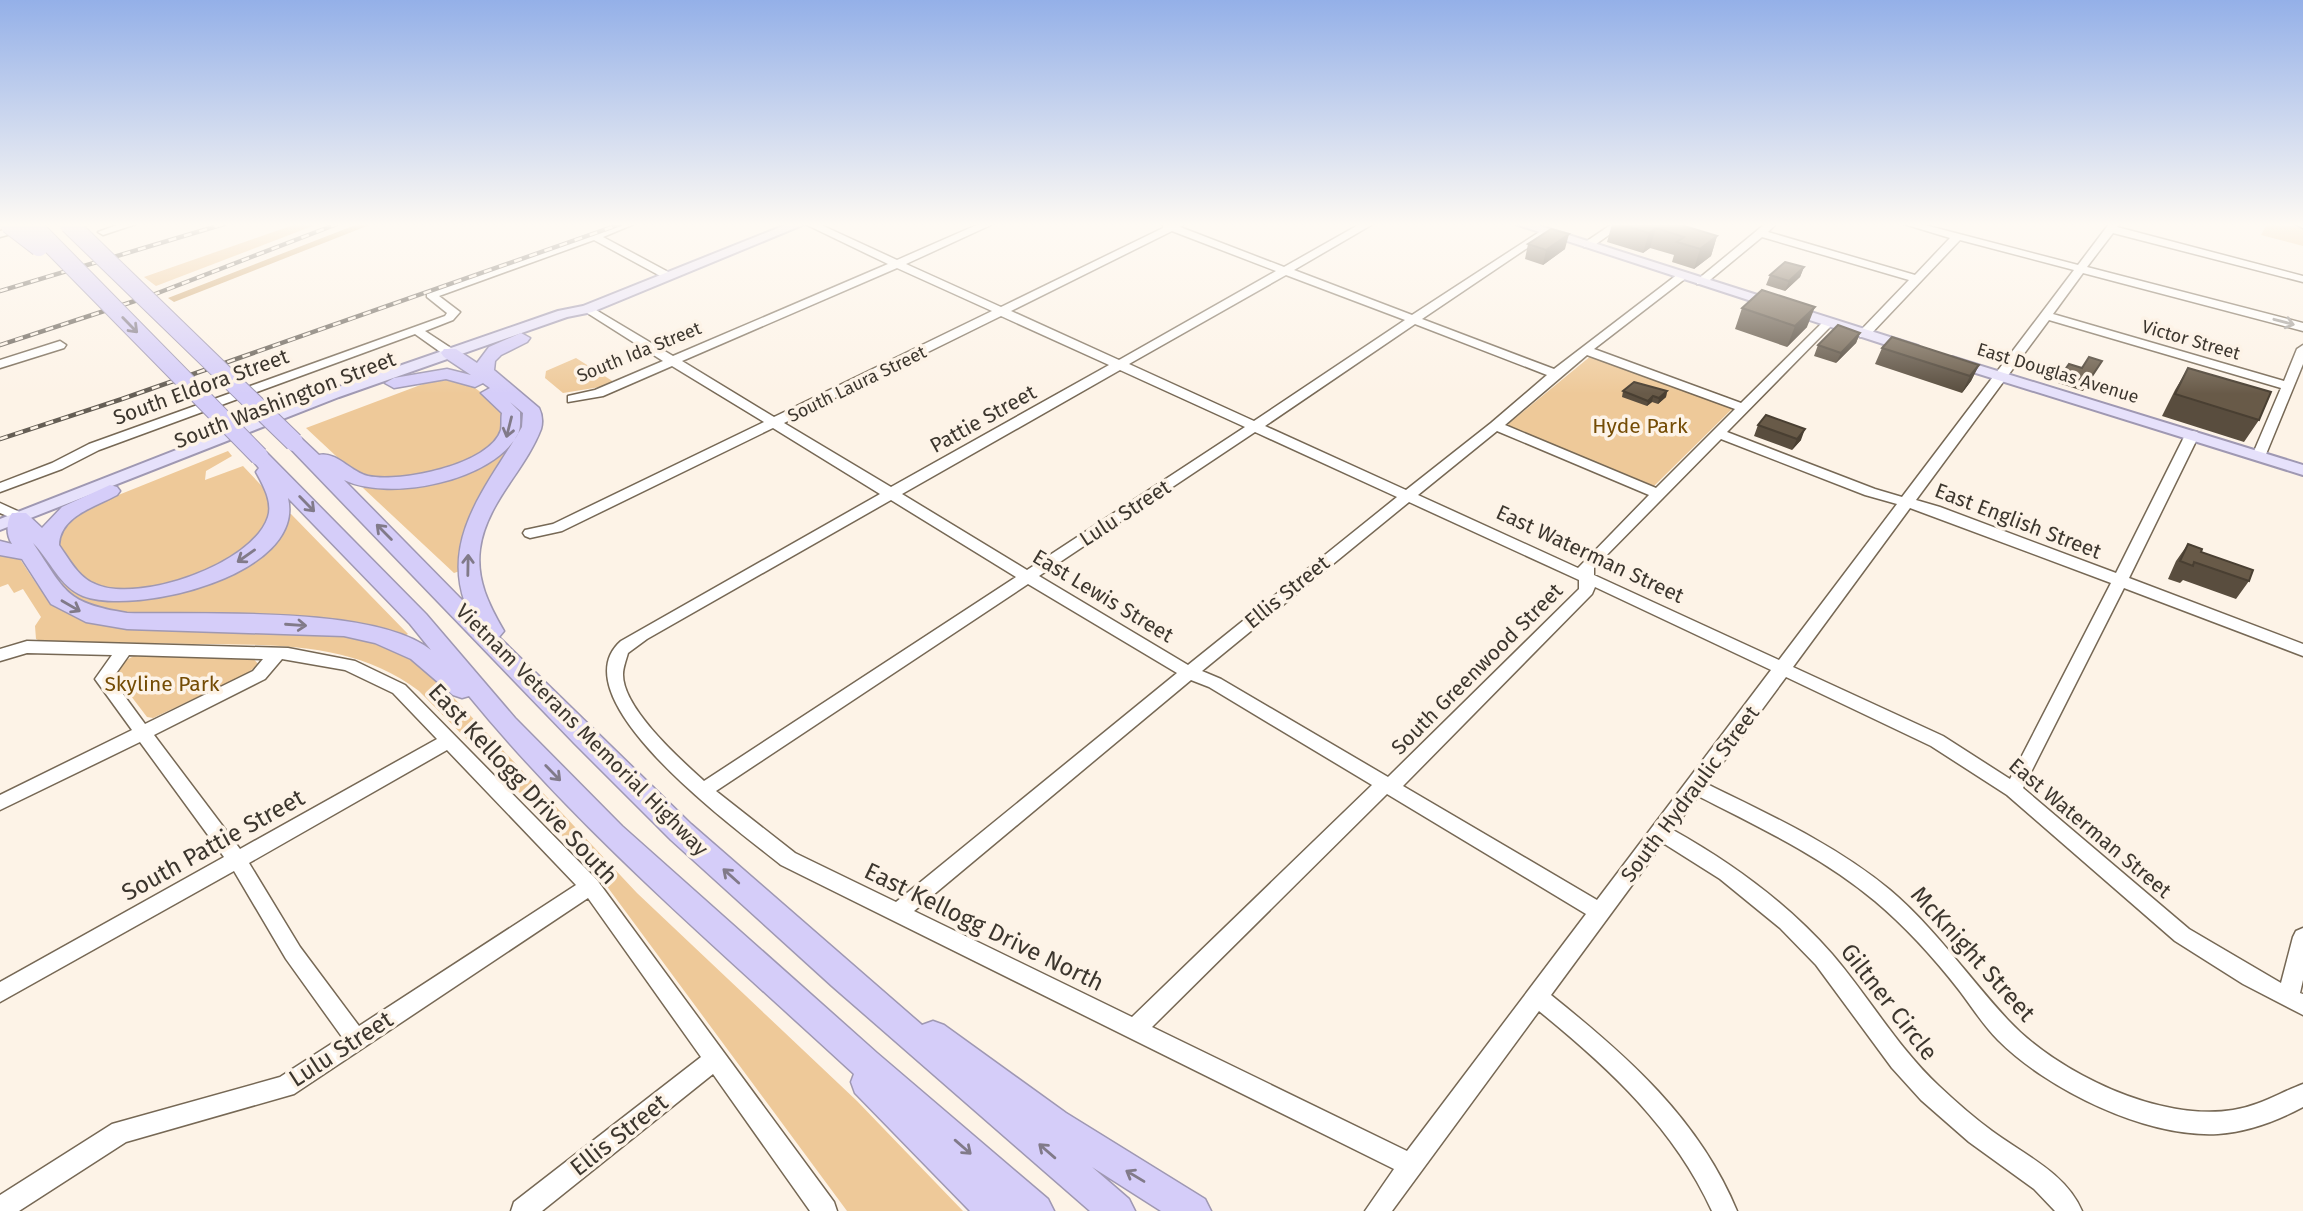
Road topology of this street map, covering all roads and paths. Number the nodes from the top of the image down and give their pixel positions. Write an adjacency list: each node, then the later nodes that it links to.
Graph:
1 (86, 281): 47 (highway, Vietnam Veterans Memorial Highway, one-way to 47, bridge)
2 (129, 281): 46 (highway, Vietnam Veterans Memorial Highway, bridge)
3 (471, 281): 23 (street, South Eldora Street)
4 (657, 281): 17 (main road, South Washington Street)
5 (857, 281): 30 (street, South Ida Street)
6 (931, 281): 18 (street, East Waterman Street)
7 (1064, 281): 18 (street, South Laura Street)
8 (1268, 281): 32 (street, Pattie Street)
9 (1310, 281): 20 (street)
10 (1472, 281): 20 (street, Lulu Street)
11 (1676, 281): 28 (street, Ellis Street)
12 (1696, 281): 16 (main road, East Douglas Avenue)
13 (1916, 281): 24 (street)
14 (2072, 281): 19 (street, South Hydraulic Street)
15 (2121, 281): 22 (street, one-way to 22)
16 (1701, 282): 21 (main road, East Douglas Avenue)
17 (587, 309): 25 (main road, South Washington Street); 29 (main road, South Washington Street); 30 (street, East Lewis Street)
18 (1001, 313): 32 (street, East Waterman Street); 41 (street, South Laura Street)
19 (2045, 315): 34 (street, South Hydraulic Street); 37 (street, Victor Street)
20 (1413, 320): 33 (street); 43 (street, Lulu Street)
21 (1828, 323): 24 (main road, East Douglas Avenue); 40 (street, South Greenwood Street)
22 (2303, 327)
23 (418, 331): 29 (street); 50 (street, South Eldora Street)
24 (1864, 334): 34 (main road, East Douglas Avenue)
25 (521, 338): 29 (main road, South Washington Street); 38 (highway)
26 (60, 345): 31 (street)
27 (2303, 349): 37 (street)
28 (1586, 350): 33 (street, Ellis Street); 40 (street)
29 (455, 358): 35 (highway); 36 (main road, South Washington Street); 38 (highway); 56 (main road, South Washington Street)
30 (673, 361): 39 (street, South Ida Street); 41 (street, East Lewis Street)
31 (0, 364)
32 (1119, 366): 43 (street, East Waterman Street); 52 (street, Pattie Street)
33 (1556, 374): 42 (street, Ellis Street)
34 (2000, 375): 45 (main road, East Douglas Avenue); 55 (street, South Hydraulic Street)
35 (475, 382): 36 (highway); 46 (highway, one-way to 46)
36 (394, 383): 51 (main road, South Washington Street)
37 (2287, 386): 48 (street)
38 (504, 388): 68 (highway, one-way to 38)
39 (573, 399)
40 (1743, 408): 44 (street, South Greenwood Street)
41 (775, 424): 52 (street, East Lewis Street); 57 (street, South Laura Street)
42 (1496, 426): 53 (street); 54 (street, Ellis Street)
43 (1254, 427): 54 (street, East Waterman Street); 60 (street, Lulu Street)
44 (1718, 433): 53 (street, South Greenwood Street); 55 (street, East English Street)
45 (2192, 435): 48 (main road, East Douglas Avenue); 62 (street)
46 (294, 442): 68 (highway, Vietnam Veterans Memorial Highway, one-way to 46)
47 (259, 456): 59 (highway, one-way to 59); 71 (highway, Vietnam Veterans Memorial Highway, one-way to 71)
48 (2259, 456): 49 (main road, East Douglas Avenue)
49 (2303, 470)
50 (0, 488)
51 (110, 491): 56 (main road, South Washington Street); 59 (highway)
52 (892, 494): 60 (street, East Lewis Street); 65 (street, Pattie Street)
53 (1658, 494): 61 (street, South Greenwood Street)
54 (1408, 496): 61 (street, East Waterman Street); 70 (street, Ellis Street)
55 (1907, 502): 62 (street, East English Street); 69 (street, South Hydraulic Street)
56 (10, 523): 59 (highway)
57 (530, 533)
58 (0, 548): 59 (highway)
59 (38, 550): 71 (highway, one-way to 71)
60 (1028, 577): 70 (street, East Lewis Street); 76 (street, Lulu Street)
61 (1587, 577): 69 (street, East Waterman Street); 74 (street, South Greenwood Street)
62 (2118, 580): 63 (street, East English Street); 77 (street)
63 (2303, 650)
64 (122, 652): 66 (street, East Kellogg Drive South); 67 (street, East Kellogg Drive South); 72 (street)
65 (620, 652): 76 (street, East Kellogg Drive North)
66 (6, 653)
67 (277, 654): 72 (street); 73 (street, East Kellogg Drive South)
68 (517, 668): 84 (highway, Vietnam Veterans Memorial Highway, one-way to 68)
69 (1783, 668): 75 (street, South Hydraulic Street); 77 (street, East Waterman Street)
70 (1190, 672): 74 (street, East Lewis Street); 83 (street, Ellis Street)
71 (506, 724): 86 (highway, Vietnam Veterans Memorial Highway, one-way to 86)
72 (142, 732): 78 (street); 80 (street)
73 (450, 740): 80 (street, South Pattie Street); 81 (street, East Kellogg Drive South)
74 (1389, 785): 82 (street, East Lewis Street); 90 (street, South Greenwood Street)
75 (1695, 786): 79 (street, South Hydraulic Street); 93 (street, McKnight Street)
76 (703, 790): 83 (street, East Kellogg Drive North)
77 (2013, 790): 89 (street, East Waterman Street)
78 (0, 803)
79 (1661, 832): 82 (street, South Hydraulic Street); 104 (street, Giltner Circle)
80 (237, 860): 87 (street, South Pattie Street); 91 (street)
81 (590, 886): 91 (street, Lulu Street); 92 (street, East Kellogg Drive South)
82 (1601, 913): 88 (street, South Hydraulic Street)
83 (896, 914): 90 (street, East Kellogg Drive North)
84 (782, 922): 100 (highway, Vietnam Veterans Memorial Highway, one-way to 84); 101 (highway, one-way to 84)
85 (2303, 937): 89 (street)
86 (727, 940): 98 (highway); 99 (highway, Vietnam Veterans Memorial Highway, one-way to 99)
87 (0, 993)
88 (1538, 997): 94 (street, South Hydraulic Street); 103 (street)
89 (2296, 1002)
90 (1134, 1030): 94 (street, East Kellogg Drive North)
91 (357, 1040): 95 (street, Lulu Street)
92 (715, 1059): 96 (street, Ellis Street); 97 (street, East Kellogg Drive South)
93 (2303, 1096)
94 (1412, 1165): 102 (street, South Hydraulic Street)
95 (0, 1209)
96 (523, 1211)
97 (825, 1211)
98 (994, 1211)
99 (1036, 1211)
100 (1117, 1211)
101 (1193, 1211)
102 (1377, 1211)
103 (1725, 1211)
104 (2070, 1211)

